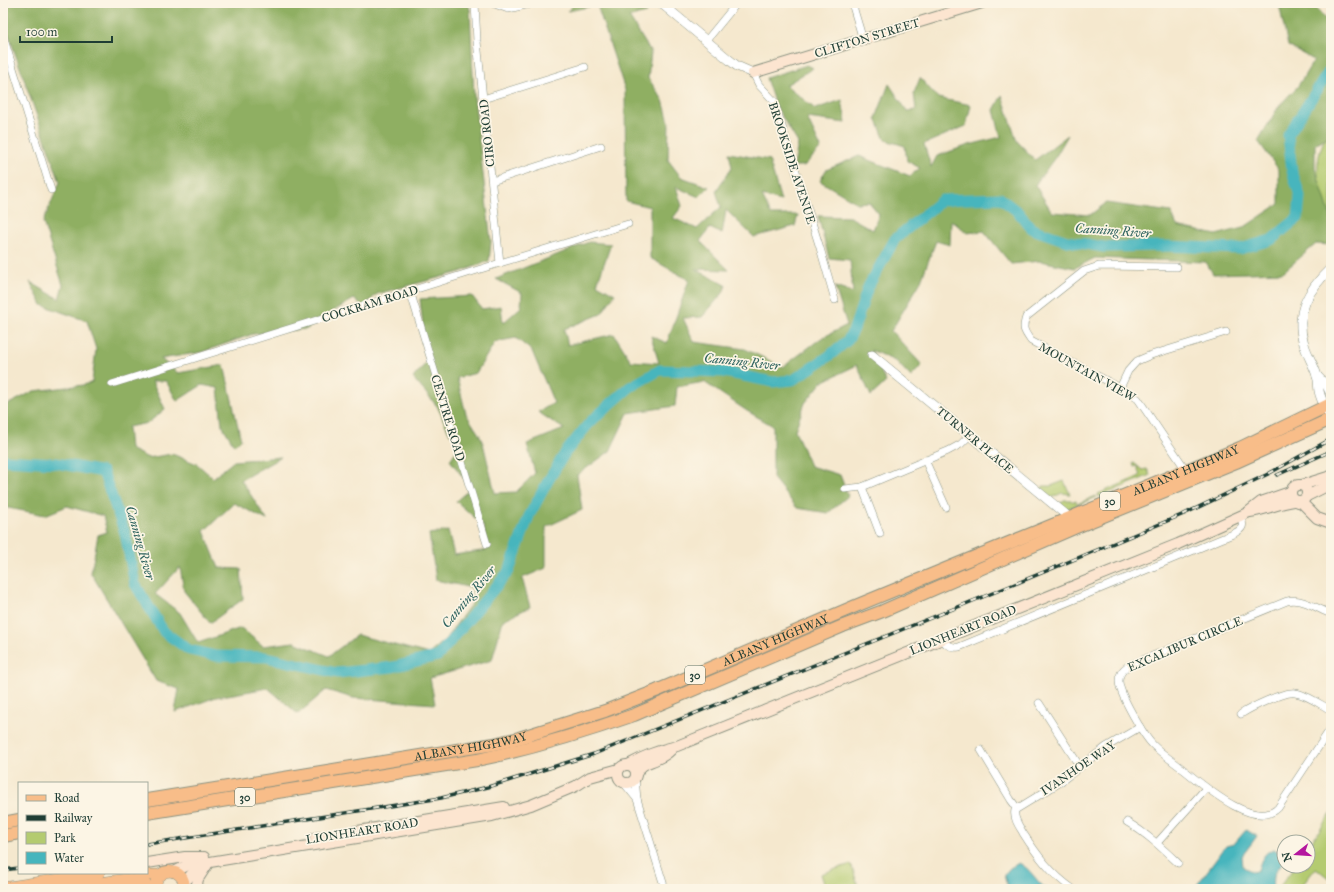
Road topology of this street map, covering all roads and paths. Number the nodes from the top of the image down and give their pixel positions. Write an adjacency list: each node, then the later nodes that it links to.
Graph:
1 (475, 3): 13 (street, CIRO ROAD)
2 (492, 3): 3 (street)
3 (535, 3)
4 (661, 3): 10 (street, BROOKSIDE AVENUE)
5 (737, 3): 10 (street)
6 (852, 3): 9 (street)
7 (982, 3): 9 (main road, CLIFTON STREET)
8 (3, 36): 16 (street)
9 (863, 40): 12 (main road, CLIFTON STREET)
10 (706, 41): 12 (street, BROOKSIDE AVENUE)
11 (585, 67): 13 (street)
12 (752, 73): 22 (street, BROOKSIDE AVENUE)
13 (483, 99): 15 (street, CIRO ROAD)
14 (601, 146): 15 (street)
15 (492, 181): 18 (street, CIRO ROAD)
16 (51, 190)
17 (628, 224): 18 (street, COCKRAM ROAD)
18 (500, 263): 21 (street, COCKRAM ROAD)
19 (1177, 267): 27 (street, MOUNTAIN VIEW)
20 (1331, 268): 25 (street)
21 (410, 291): 26 (street, COCKRAM ROAD); 44 (street, CENTRE ROAD)
22 (835, 300)
23 (1226, 332): 27 (street)
24 (872, 355): 31 (street, TURNER PLACE)
25 (1317, 376): 28 (street); 29 (street)
26 (112, 384)
27 (1120, 388): 33 (street, MOUNTAIN VIEW)
28 (1331, 394)
29 (1328, 406): 30 (street); 33 (highway, ALBANY HIGHWAY / 30)
30 (1331, 419): 33 (highway, ALBANY HIGHWAY / 30)
31 (970, 435): 32 (street); 42 (street, TURNER PLACE)
32 (925, 460): 36 (street); 39 (street)
33 (1187, 476): 42 (highway, ALBANY HIGHWAY / 30)
34 (1331, 476): 38 (main road)
35 (1331, 484): 38 (main road, LIONHEART ROAD)
36 (862, 487): 37 (street); 43 (street)
37 (845, 489)
38 (1299, 498): 40 (main road, LIONHEART ROAD); 41 (main road)
39 (946, 508)
40 (1244, 514): 48 (main road, LIONHEART ROAD); 48 (street)
41 (1331, 521)
42 (1072, 523): 45 (highway, ALBANY HIGHWAY / 30); 46 (highway, ALBANY HIGHWAY / 30)
43 (880, 534)
44 (487, 544)
45 (877, 597): 46 (highway); 51 (highway, ALBANY HIGHWAY / 30)
46 (882, 611): 53 (highway, ALBANY HIGHWAY / 30)
47 (1331, 614): 54 (street, EXCALIBUR CIRCLE)
48 (942, 638): 56 (main road, LIONHEART ROAD)
49 (1039, 703): 59 (street)
50 (1331, 710): 52 (street)
51 (605, 711): 53 (highway); 60 (highway, ALBANY HIGHWAY / 30)
52 (1241, 714)
53 (610, 724): 62 (highway, ALBANY HIGHWAY / 30)
54 (1140, 726): 59 (street, IVANHOE WAY); 65 (street, EXCALIBUR CIRCLE)
55 (1331, 728): 65 (street, EXCALIBUR CIRCLE)
56 (677, 746): 58 (main road, LIONHEART ROAD); 61 (main road, LIONHEART ROAD)
57 (981, 750): 68 (street)
58 (623, 767): 61 (main road); 63 (main road); 64 (main road, LIONHEART ROAD)
59 (1080, 767): 68 (street, IVANHOE WAY)
60 (341, 769): 62 (highway); 67 (highway, ALBANY HIGHWAY / 30)
61 (635, 776): 63 (main road); 66 (street)
62 (344, 781): 69 (highway, ALBANY HIGHWAY / 30)
63 (622, 781): 64 (main road, LIONHEART ROAD); 66 (street)
64 (576, 786): 76 (main road, LIONHEART ROAD)
65 (1206, 788): 75 (street)
66 (637, 799): 90 (street)
67 (148, 800)
68 (1016, 809): 91 (street)
69 (148, 813)
70 (18, 820): 72 (highway)
71 (1127, 822): 75 (street)
72 (3, 823)
73 (18, 833): 74 (highway)
74 (3, 836)
75 (1157, 843): 78 (street)
76 (207, 859): 77 (main road); 79 (main road, LIONHEART ROAD); 84 (main road, LIONHEART ROAD); 89 (main road)
77 (148, 863)
78 (1178, 863)
79 (174, 872): 82 (main road); 84 (main road)
80 (93, 874): 85 (main road)
81 (142, 874): 82 (main road)
82 (161, 875): 88 (main road)
83 (107, 882): 86 (main road); 87 (main road); 88 (main road)
84 (184, 887)
85 (3, 888)
86 (61, 889)
87 (134, 889)
88 (155, 889)
89 (196, 889)
90 (665, 889)
91 (1073, 889)

